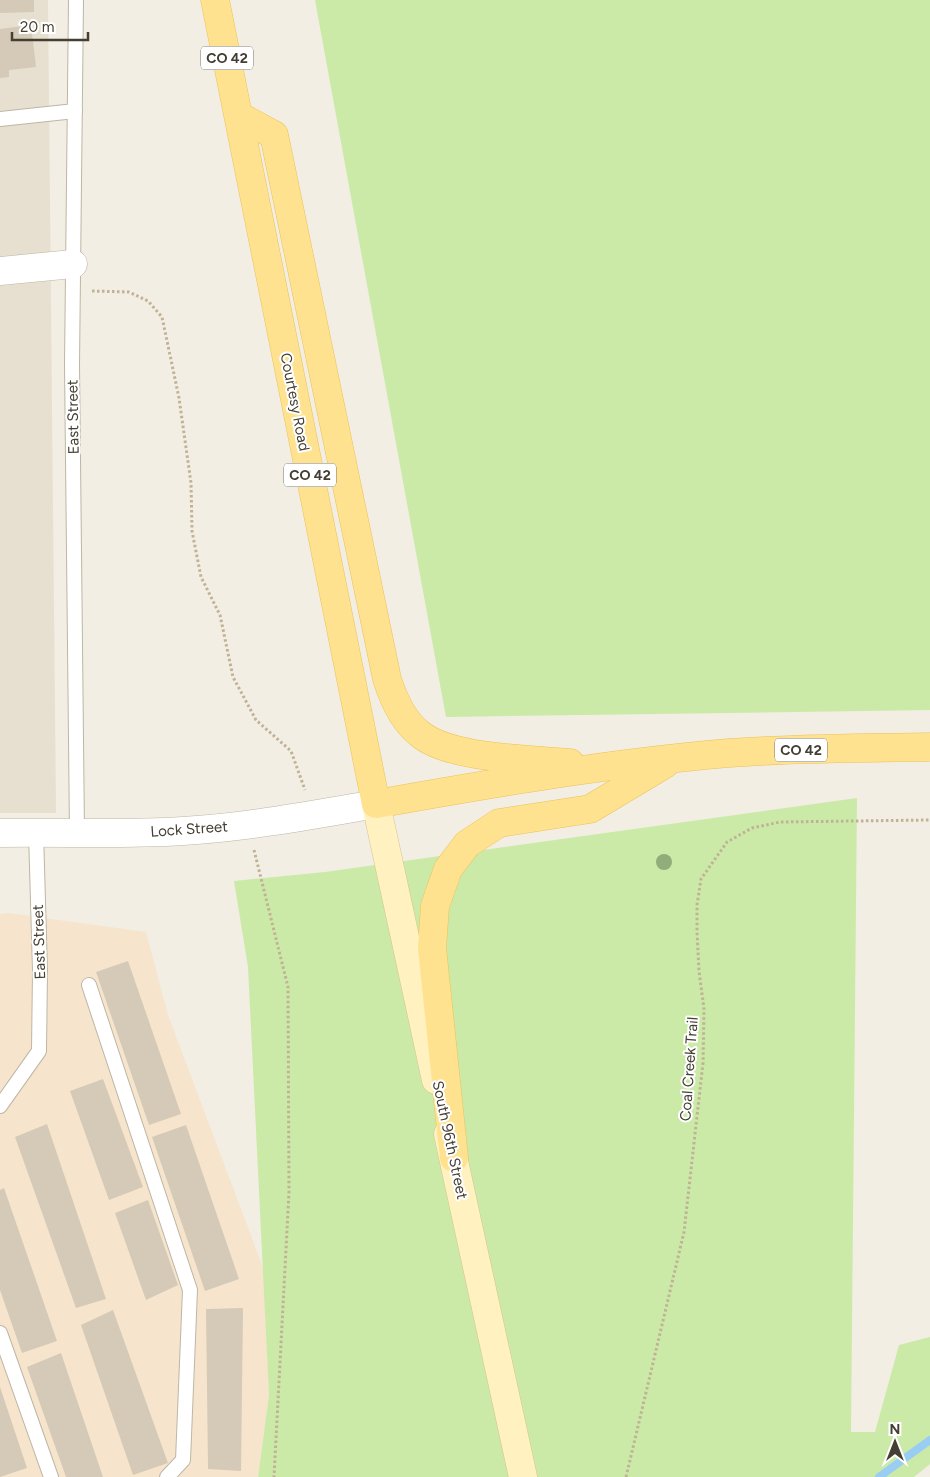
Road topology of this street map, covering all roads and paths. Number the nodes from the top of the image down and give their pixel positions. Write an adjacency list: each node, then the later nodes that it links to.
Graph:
1 (76, 0): 3 (lane, East Street)
2 (214, 0): 4 (main road, Courtesy Road / CO 42)
3 (75, 111): 5 (lane); 6 (lane, East Street)
4 (239, 116): 11 (main road); 12 (main road, Courtesy Road / CO 42)
5 (0, 120)
6 (73, 264): 7 (street); 8 (lane, East Street)
7 (0, 271)
8 (73, 290): 13 (path); 18 (lane, East Street)
9 (930, 747): 10 (main road, CO 42)
10 (672, 759): 11 (main road, CO 42); 21 (main road)
11 (606, 767): 12 (main road, CO 42)
12 (376, 804): 13 (street, Lock Street); 21 (main road, South 96th Street)
13 (314, 814): 15 (street, Lock Street)
14 (930, 820): 27 (path, Coal Creek Trail)
15 (248, 824): 18 (street, Lock Street); 25 (path)
16 (36, 832): 17 (street, Lock Street); 18 (street, Lock Street); 20 (lane, East Street)
17 (0, 833)
18 (77, 833)
19 (89, 985): 24 (lane)
20 (0, 1106)
21 (454, 1158): 26 (main road, South 96th Street)
22 (0, 1333): 23 (lane)
23 (51, 1477)
24 (167, 1477)
25 (274, 1477)
26 (523, 1477)
27 (626, 1477)

